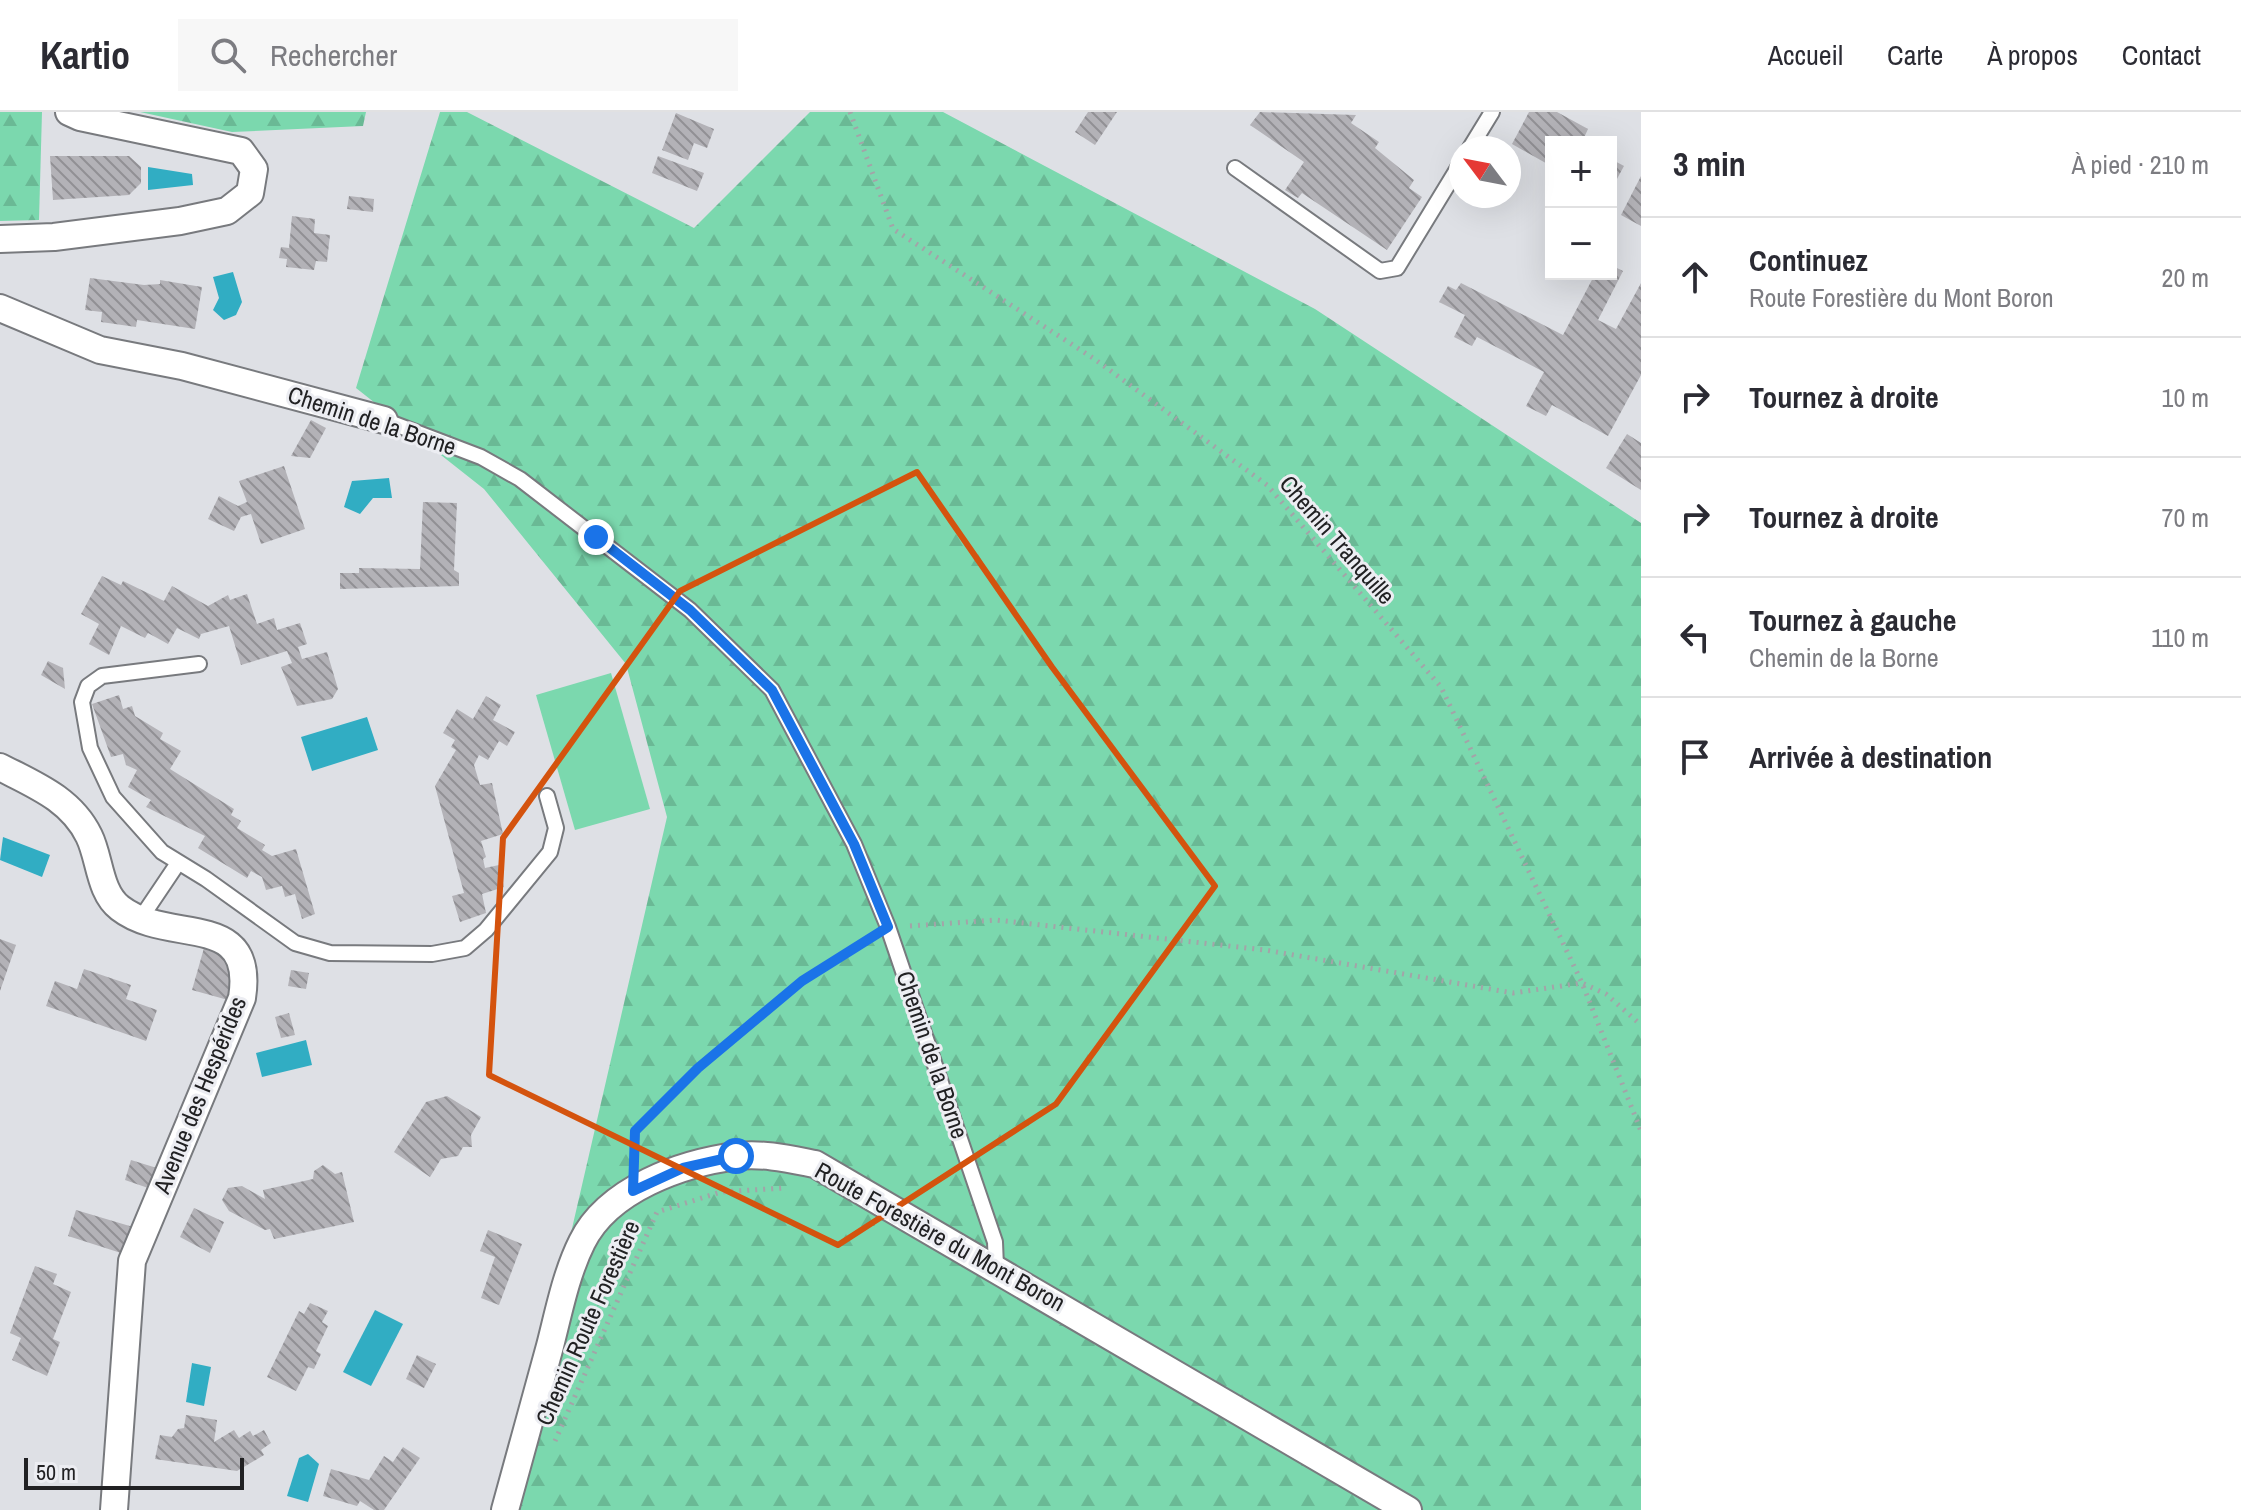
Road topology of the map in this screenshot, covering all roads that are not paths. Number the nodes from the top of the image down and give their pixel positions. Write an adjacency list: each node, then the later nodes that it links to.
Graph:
1 (69, 112): 6 (street)
2 (1492, 112): 3 (lane)
3 (1477, 136)
4 (1235, 168): 5 (lane)
5 (1449, 183)
6 (0, 239)
7 (0, 308): 8 (street, Chemin de la Borne)
8 (384, 420): 14 (lane, Chemin de la Borne)
9 (199, 664): 12 (lane)
10 (0, 767): 13 (street, Avenue des Hespérides)
11 (547, 796): 12 (lane)
12 (178, 863): 13 (lane)
13 (141, 918): 15 (street, Avenue des Hespérides)
14 (996, 1267): 16 (street, Route Forestière du Mont Boron); 17 (street, Route Forestière du Mont Boron)
15 (114, 1510)
16 (505, 1510)
17 (1408, 1510)

